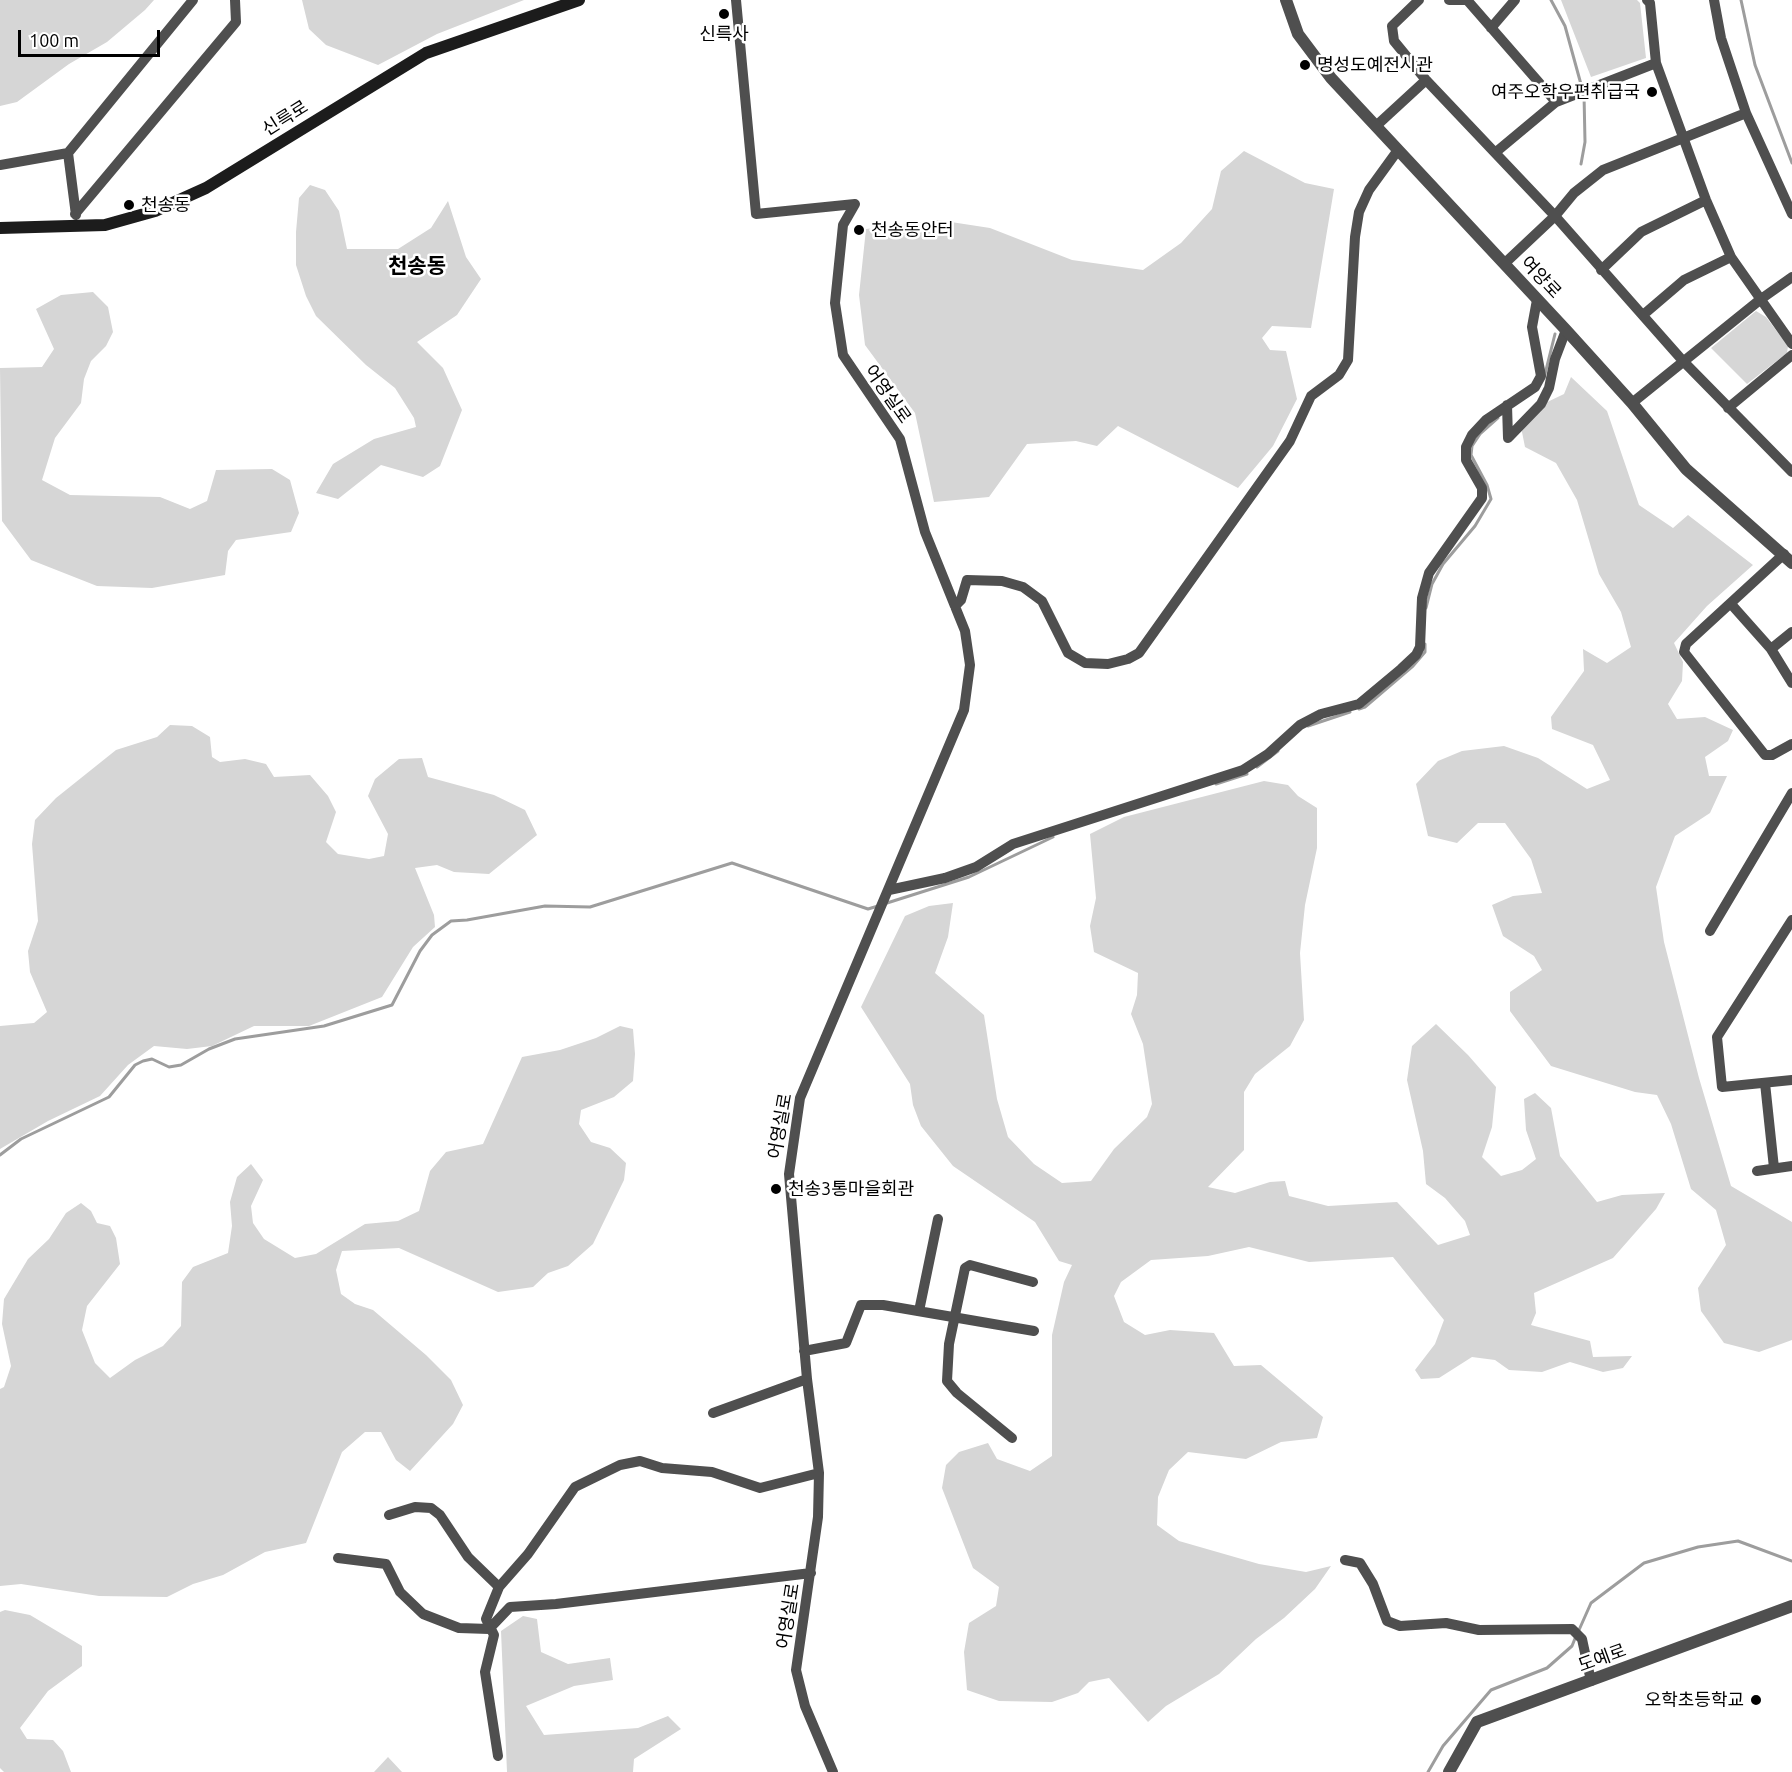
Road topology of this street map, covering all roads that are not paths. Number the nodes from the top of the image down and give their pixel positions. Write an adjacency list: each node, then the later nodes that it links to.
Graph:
1 (193, 0): 20 (street)
2 (235, 0): 23 (street)
3 (579, 0): 26 (main road, 신륵로)
4 (736, 0): 45 (street, 어영실로)
5 (1286, 0): 16 (street, 여양로)
6 (1419, 0): 13 (street)
7 (1449, 0): 11 (street)
8 (1515, 0): 11 (street)
9 (1647, 0): 12 (street)
10 (1714, 0): 15 (street)
11 (1491, 28): 14 (street)
12 (1656, 63): 14 (street); 17 (street)
13 (1426, 80): 16 (street); 19 (street)
14 (1556, 102): 19 (street)
15 (1746, 113): 17 (street); 24 (street)
16 (1376, 126): 18 (street, 여양로)
17 (1683, 138): 22 (street); 25 (street)
18 (1398, 150): 29 (street, 여양로); 45 (street)
19 (1496, 152): 25 (street)
20 (68, 153): 21 (street); 23 (street)
21 (0, 165)
22 (1706, 200): 28 (street); 30 (street)
23 (75, 213): 26 (street)
24 (1792, 214)
25 (1555, 216): 29 (street); 30 (street)
26 (78, 227): 27 (main road, 신륵로)
27 (0, 228)
28 (1731, 257): 32 (street); 34 (street)
29 (1504, 264): 33 (street, 여양로)
30 (1601, 270): 34 (street)
31 (1792, 277): 32 (street)
32 (1761, 299): 36 (street); 38 (street)
33 (1538, 300): 35 (street, 여양로); 40 (street)
34 (1643, 315): 38 (street)
35 (1566, 330): 39 (street, 여양로); 40 (street)
36 (1792, 344)
37 (1792, 355): 41 (street)
38 (1683, 361): 39 (street); 41 (street)
39 (1632, 403): 43 (street, 여양로)
40 (1507, 405): 51 (street)
41 (1728, 408): 42 (street)
42 (1792, 472)
43 (1788, 559): 44 (street)
44 (1731, 604): 47 (street); 49 (street)
45 (955, 606): 51 (street, 어영실로)
46 (1792, 632): 47 (street)
47 (1771, 649): 48 (street)
48 (1792, 683)
49 (1792, 744)
50 (1792, 793): 53 (street)
51 (887, 892): 64 (street, 어영실로)
52 (1792, 920): 55 (street)
53 (1710, 931)
54 (1792, 1080): 55 (street)
55 (1765, 1083): 57 (street)
56 (1792, 1166): 57 (street)
57 (1774, 1168): 58 (street)
58 (1757, 1171)
59 (938, 1219): 61 (street)
60 (1033, 1282): 62 (street)
61 (919, 1311): 62 (street); 64 (street)
62 (954, 1317): 63 (street); 67 (street)
63 (1034, 1331)
64 (804, 1351): 65 (street, 어영실로)
65 (807, 1379): 66 (street); 68 (street, 어영실로)
66 (713, 1413)
67 (1012, 1438)
68 (819, 1473): 72 (street, 어영실로); 73 (street)
69 (389, 1515): 73 (street)
70 (338, 1558): 75 (street)
71 (1345, 1560): 76 (street)
72 (811, 1573): 75 (street); 78 (street, 어영실로)
73 (499, 1587): 75 (street)
74 (1792, 1606): 76 (street, 도예로)
75 (489, 1629): 77 (street)
76 (1591, 1681): 79 (street, 도예로)
77 (498, 1756)
78 (833, 1772)
79 (1449, 1772)

